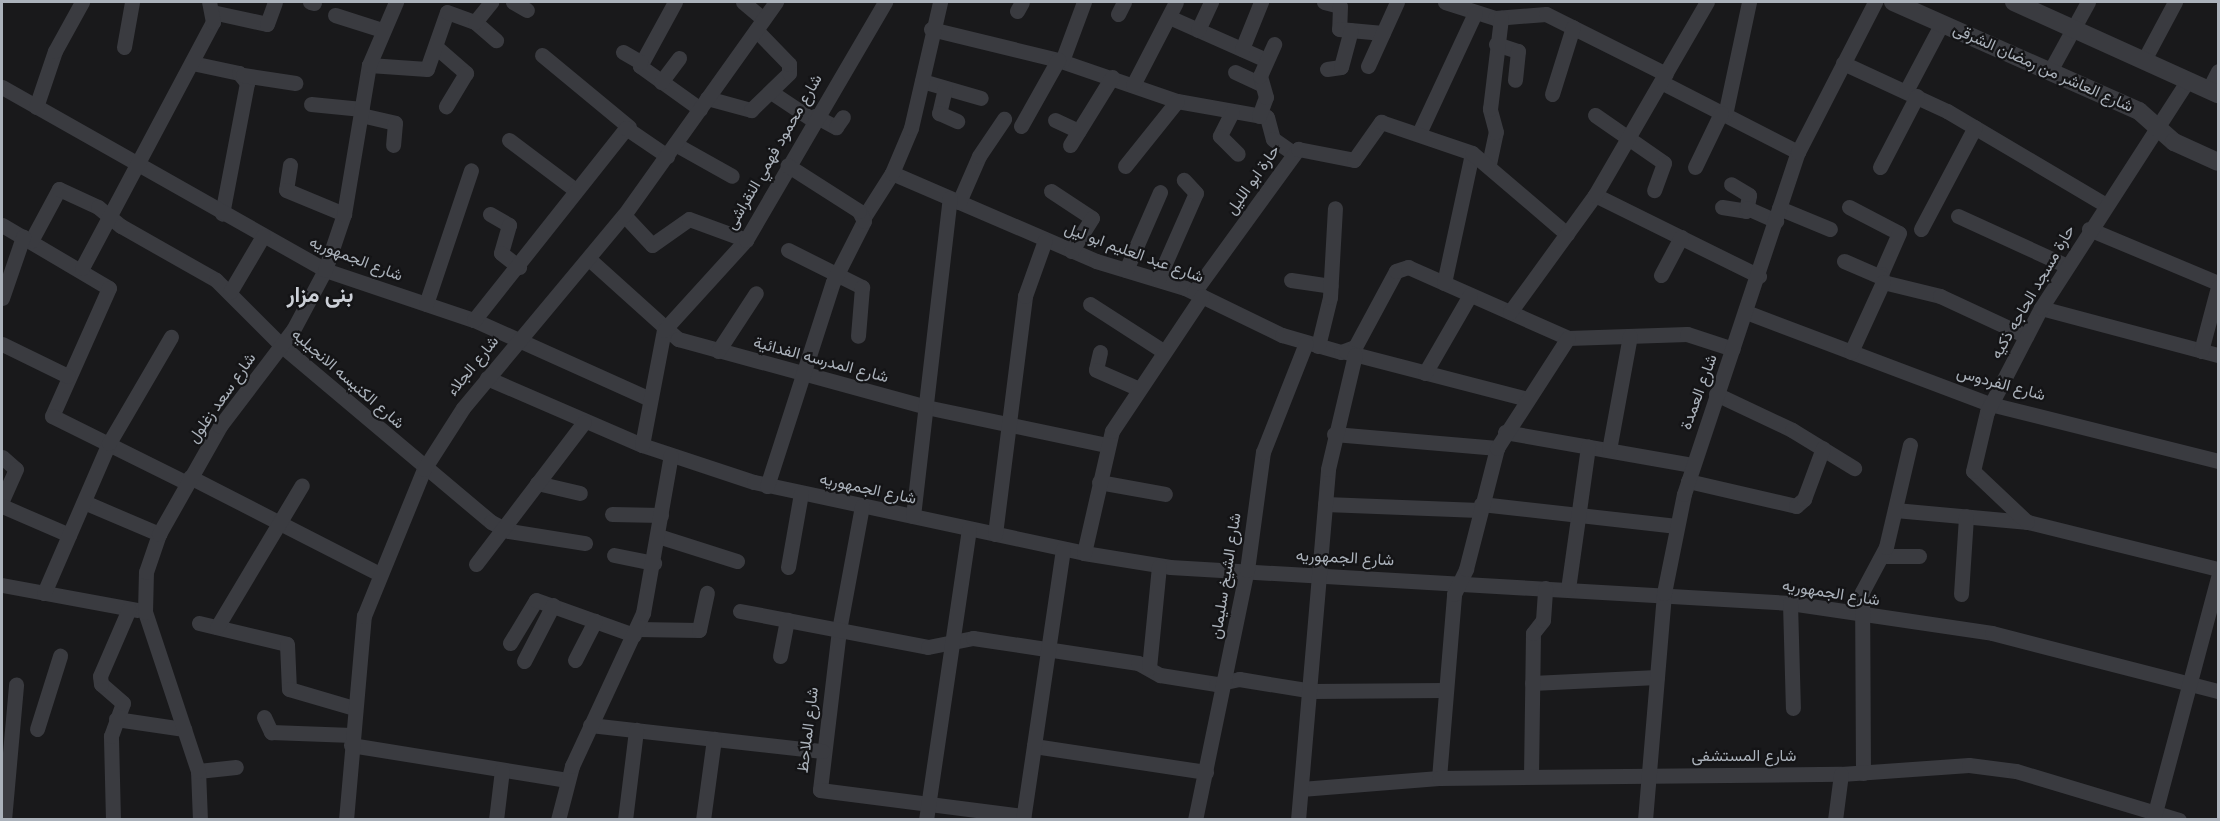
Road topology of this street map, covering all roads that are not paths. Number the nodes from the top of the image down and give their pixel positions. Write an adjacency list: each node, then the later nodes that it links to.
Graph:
1 (82, 2): 86 (street)
2 (275, 2): 27 (street)
3 (396, 2): 40 (street, شارع سعد زغلول)
4 (491, 2): 34 (street)
5 (513, 2): 29 (street)
6 (675, 2): 56 (street)
7 (743, 2): 36 (street)
8 (776, 2): 36 (street, شارع الجلاء)
9 (885, 2): 93 (street, شارع محمود فهمي النقراشى)
10 (940, 2): 39 (street)
11 (1084, 2): 55 (street)
12 (1176, 2): 33 (street)
13 (1212, 2): 41 (street)
14 (1261, 2): 49 (street)
15 (1324, 2): 42 (street)
16 (1397, 2): 43 (street)
17 (1445, 2): 31 (street)
18 (1707, 2): 67 (street)
19 (1749, 2): 89 (street)
20 (1875, 2): 58 (street, شارع العمدة)
21 (1893, 2): 35 (street, شارع العاشر من رمضان الشرقى)
22 (2014, 2): 38 (street)
23 (2088, 2): 38 (street)
24 (2175, 2): 54 (street)
25 (128, 3): 48 (street)
26 (451, 6): 34 (street); 47 (street)
27 (211, 7): 57 (street)
28 (1553, 9): 30 (street); 37 (street)
29 (527, 10)
30 (1511, 12): 31 (street); 46 (street)
31 (1475, 13): 102 (street)
32 (335, 15): 40 (street)
33 (1169, 17): 41 (street); 74 (street)
34 (475, 22): 44 (street)
35 (1942, 23): 62 (street, شارع العاشر من رمضان الشرقى); 79 (street)
36 (759, 24): 76 (street); 83 (street, شارع الجلاء)
37 (1574, 27): 67 (street); 80 (street)
38 (2073, 28): 54 (street); 62 (street)
39 (931, 29): 55 (street); 70 (street)
40 (382, 30): 59 (street, شارع سعد زغلول)
41 (1198, 30): 49 (street)
42 (1351, 30): 43 (street); 61 (street)
43 (1383, 33): 60 (street)
44 (496, 40)
45 (1274, 44): 53 (street)
46 (1496, 44): 68 (street); 113 (street)
47 (436, 46): 59 (street); 85 (street)
48 (124, 47)
49 (1242, 50): 53 (street)
50 (623, 52): 56 (street)
51 (542, 56): 99 (street)
52 (679, 58): 71 (street)
53 (1266, 60): 73 (street)
54 (2144, 60): 69 (street)
55 (1060, 61): 66 (street); 97 (street)
56 (640, 62): 71 (street)
57 (192, 63): 65 (street); 116 (street)
58 (1843, 63): 79 (street); 108 (street, شارع العمدة)
59 (369, 65): 87 (street, شارع سعد زغلول)
60 (1368, 66)
61 (1327, 69)
62 (2050, 71): 98 (street, شارع العاشر من رمضان الشرقى)
63 (2218, 71): 77 (street)
64 (1234, 72): 73 (street)
65 (243, 75): 72 (street); 136 (street)
66 (1112, 77): 74 (street); 101 (street)
67 (1664, 78): 89 (street); 104 (street)
68 (1515, 80)
69 (2188, 80): 77 (street); 98 (street, حارة مسجد الحاجه ذكيه)
70 (922, 81): 75 (street); 121 (street)
71 (661, 82): 83 (street)
72 (295, 83)
73 (1261, 84): 91 (street)
74 (1132, 85): 82 (street)
75 (945, 88): 81 (street); 96 (street)
76 (771, 92): 83 (street); 93 (street)
77 (2214, 92)
78 (4, 93): 86 (street, شارع الجمهوريه)
79 (1911, 93): 100 (street); 119 (street)
80 (1552, 94)
81 (981, 98)
82 (1177, 101): 88 (street); 117 (street)
83 (704, 103): 107 (street, شارع الجلاء)
84 (311, 104): 87 (street)
85 (446, 106)
86 (36, 107): 116 (street, شارع الجمهوريه)
87 (361, 112): 105 (street); 137 (street, شارع سعد زغلول)
88 (1232, 112): 91 (street); 111 (street)
89 (1723, 114): 108 (street); 118 (street)
90 (1594, 115): 104 (street)
91 (1260, 116): 109 (street)
92 (843, 117): 93 (street)
93 (814, 118): 115 (street, شارع محمود فهمي النقراشى)
94 (1004, 119): 130 (street)
95 (1055, 120): 101 (street)
96 (957, 121)
97 (1021, 126)
98 (2157, 126): 112 (street, شارع العاشر من رمضان الشرقى); 131 (street, حارة مسجد الحاجه ذكيه)
99 (629, 127): 107 (street); 125 (street)
100 (1975, 127): 131 (street); 146 (street)
101 (1079, 131): 106 (street)
102 (1420, 131): 109 (street, حارة ابو الليل); 110 (street, حارة ابو الليل)
103 (509, 140): 125 (street)
104 (1628, 141): 126 (street); 129 (street)
105 (393, 145)
106 (1070, 145)
107 (671, 150): 122 (street); 139 (street, شارع الجلاء)
108 (1798, 152): 140 (street, شارع العمدة)
109 (1293, 153): 174 (street, حارة ابو الليل)
110 (1472, 153): 113 (street, حارة ابو الليل); 169 (street)
111 (1238, 154)
112 (2218, 162)
113 (1489, 164): 148 (street, حارة ابو الليل)
114 (290, 165): 137 (street)
115 (787, 165): 143 (street); 152 (street, شارع محمود فهمي النقراشى)
116 (137, 166): 136 (street, شارع الجمهوريه); 141 (street)
117 (1125, 166)
118 (1695, 167)
119 (1880, 167)
120 (471, 170): 177 (street)
121 (892, 173): 130 (street, شارع عبد العليم ابو ليل); 143 (street)
122 (732, 176)
123 (1184, 180): 166 (street)
124 (1731, 184): 135 (street)
125 (574, 189): 159 (street)
126 (1654, 190)
127 (1051, 191): 155 (street)
128 (1160, 192): 162 (street)
129 (1595, 195): 148 (street); 150 (street)
130 (955, 200): 153 (street, شارع عبد العليم ابو ليل); 210 (street)
131 (2106, 205): 147 (street, حارة مسجد الحاجه ذكيه)
132 (1722, 207): 135 (street)
133 (1849, 207): 167 (street)
134 (1335, 208): 171 (street, شارع الشيخ سليمان)
135 (1747, 208): 140 (street)
136 (222, 214): 149 (street, شارع الجمهوريه)
137 (344, 214): 161 (street, شارع سعد زغلول)
138 (490, 214): 159 (street)
139 (624, 215): 152 (street); 156 (street, شارع الجلاء)
140 (1777, 215): 145 (street); 165 (street, شارع العمدة)
141 (110, 216): 151 (street, شارع الكنيسه الانجيليه); 160 (street); 172 (street, شارع الكنيسه الانجيليه)
142 (1958, 216): 158 (street)
143 (864, 217): 163 (street)
144 (2, 225): 151 (street)
145 (1830, 229)
146 (1921, 229)
147 (2090, 229): 158 (street, حارة مسجد الحاجه ذكيه); 170 (street)
148 (1567, 234): 180 (street)
149 (263, 236): 161 (street, شارع الجمهوريه); 172 (street)
150 (1681, 237): 164 (street); 165 (street)
151 (27, 239): 160 (street); 176 (street)
152 (746, 240): 183 (street, شارع محمود فهمي النقراشى)
153 (1045, 240): 155 (street, شارع عبد العليم ابو ليل); 212 (street)
154 (788, 250): 163 (street)
155 (1071, 251): 162 (street, شارع عبد العليم ابو ليل)
156 (589, 259): 183 (street, شارع المدرسه الفدائية); 189 (street, شارع الجلاء)
157 (1844, 261): 167 (street)
158 (2067, 266): 179 (street, حارة مسجد الحاجه ذكيه)
159 (519, 267): 182 (street)
160 (82, 268): 203 (street)
161 (325, 270): 177 (street, شارع الجمهوريه); 192 (street, شارع سعد زغلول)
162 (1125, 270): 166 (street, شارع عبد العليم ابو ليل)
163 (836, 274): 184 (street); 201 (street)
164 (1661, 275)
165 (1759, 276): 181 (street, شارع العمدة)
166 (1158, 279): 174 (street, شارع عبد العليم ابو ليل)
167 (1882, 279): 186 (street); 198 (street)
168 (1291, 280): 171 (street)
169 (1444, 283): 175 (street); 199 (street)
170 (2218, 285): 196 (street)
171 (1331, 286): 191 (street, شارع الشيخ سليمان)
172 (230, 292): 192 (street, شارع الكنيسه الانجيليه)
173 (756, 293): 194 (street)
174 (1198, 294): 191 (street, شارع عبد العليم ابو ليل); 195 (street, حارة ابو الليل)
175 (1470, 295): 180 (street); 202 (street)
176 (2, 296)
177 (426, 304): 182 (street, شارع الجمهوريه)
178 (1090, 304): 195 (street)
179 (2041, 308): 186 (street, حارة مسجد الحاجه ذكيه); 196 (street)
180 (1510, 312): 188 (street)
181 (1746, 312): 193 (street, شارع العمدة); 198 (street, شارع الفردوس)
182 (474, 321): 189 (street, شارع الجمهوريه)
183 (664, 330): 194 (street, شارع المدرسه الفدائية); 207 (street)
184 (858, 336)
185 (1630, 336): 188 (street); 193 (street); 222 (street)
186 (2026, 336): 209 (street, حارة مسجد الحاجه ذكيه)
187 (171, 337): 215 (street)
188 (1568, 338): 208 (street)
189 (519, 339): 204 (street, شارع الجلاء); 207 (street, شارع الجمهوريه)
190 (2, 344): 203 (street)
191 (1312, 344): 199 (street, شارع عبد العليم ابو ليل); 271 (street, شارع الشيخ سليمان)
192 (282, 346): 228 (street, شارع الكنيسه الانجيليه); 229 (street, شارع سعد زغلول)
193 (1733, 349): 206 (street, شارع العمدة)
194 (718, 351): 201 (street, شارع المدرسه الفدائية)
195 (1163, 351): 205 (street, حارة ابو الليل)
196 (2201, 351): 200 (street)
197 (1100, 352): 205 (street)
198 (1851, 352): 209 (street, شارع الفردوس)
199 (1350, 353): 202 (street, شارع عبد العليم ابو ليل); 214 (street)
200 (2218, 355)
201 (802, 372): 210 (street, شارع المدرسه الفدائية); 234 (street)
202 (1425, 373): 208 (street, شارع عبد العليم ابو ليل)
203 (68, 376): 215 (street)
204 (487, 378): 211 (street, شارع الجمهوريه); 228 (street, شارع الجلاء)
205 (1137, 388): 217 (street, حارة ابو الليل)
206 (1716, 394): 221 (street); 226 (street, شارع العمدة)
207 (650, 399): 216 (street)
208 (1528, 399): 213 (street)
209 (1990, 404): 225 (street, شارع الفردوس); 250 (street, حارة مسجد الحاجه ذكيه)
210 (926, 407): 212 (street, شارع المدرسه الفدائية); 248 (street)
211 (584, 422): 216 (street, شارع الجمهوريه); 232 (street)
212 (1012, 422): 217 (street, شارع المدرسه الفدائية); 256 (street)
213 (1505, 432): 219 (street); 220 (street)
214 (1334, 434): 220 (street); 240 (street)
215 (109, 443): 229 (street); 239 (street)
216 (642, 445): 223 (street, شارع الجمهوريه)
217 (1107, 445): 231 (street, حارة ابو الليل)
218 (1910, 445): 244 (street)
219 (1588, 446): 222 (street); 247 (street)
220 (1497, 448): 243 (street)
221 (1822, 448): 227 (street); 230 (street)
222 (1609, 450): 226 (street)
223 (671, 455): 234 (street, شارع الجمهوريه); 246 (street)
224 (2, 457): 238 (street)
225 (2218, 460)
226 (1692, 465): 230 (street, شارع العمدة)
227 (1854, 468)
228 (424, 469): 253 (street, شارع الكنيسه الانجيليه); 272 (street, شارع الجلاء)
229 (189, 480): 251 (street); 255 (street, شارع سعد زغلول)
230 (1688, 481): 252 (street, شارع العمدة)
231 (1099, 482): 237 (street); 261 (street, حارة ابو الليل)
232 (537, 483): 235 (street); 253 (street)
233 (302, 485): 251 (street)
234 (766, 486): 236 (street, شارع الجمهوريه)
235 (580, 493)
236 (801, 493): 242 (street, شارع الجمهوريه); 269 (street)
237 (1165, 494)
238 (2, 501)
239 (84, 502): 255 (street); 257 (street)
240 (1325, 504): 243 (street); 273 (street)
241 (2, 506): 257 (street)
242 (862, 506): 248 (street, شارع الجمهوريه); 293 (street, شارع الملاحظ)
243 (1480, 507): 247 (street); 275 (street)
244 (1895, 510): 249 (street); 263 (street)
245 (612, 514): 246 (street)
246 (662, 515): 258 (street)
247 (1579, 515): 252 (street); 278 (street)
248 (913, 516): 254 (street, شارع الجمهوريه)
249 (1966, 516): 250 (street); 282 (street)
250 (2027, 522): 270 (street)
251 (278, 524): 272 (street); 292 (street)
252 (1677, 526): 281 (street, شارع العمدة)
253 (502, 529): 259 (street, شارع الكنيسه الانجيليه); 267 (street)
254 (969, 529): 256 (street, شارع الجمهوريه); 296 (street)
255 (159, 534): 287 (street, شارع سعد زغلول)
256 (995, 534): 260 (street, شارع الجمهوريه)
257 (69, 535): 280 (street)
258 (658, 536): 265 (street); 266 (street)
259 (585, 543)
260 (1063, 549): 261 (street, شارع الجمهوريه); 297 (street)
261 (1084, 553): 268 (street, شارع الجمهوريه)
262 (614, 555): 266 (street)
263 (1882, 556): 264 (street); 288 (street)
264 (1919, 556)
265 (737, 561)
266 (654, 563): 294 (street)
267 (476, 564)
268 (1159, 566): 271 (street, شارع الجمهوريه); 302 (street)
269 (788, 567)
270 (2218, 569)
271 (1247, 570): 273 (street, شارع الجمهوريه); 304 (street, شارع الشيخ سليمان)
272 (378, 573): 311 (street, شارع الجلاء)
273 (1320, 574): 275 (street, شارع الجمهوريه); 309 (street)
274 (2218, 577): 306 (street)
275 (1460, 582): 277 (street, شارع الجمهوريه); 308 (street)
276 (2, 585): 280 (street)
277 (1545, 588): 278 (street, شارع الجمهوريه); 305 (street)
278 (1568, 589): 281 (street, شارع الجمهوريه)
279 (707, 592): 294 (street)
280 (44, 593): 285 (street)
281 (1664, 593): 283 (street, شارع الجمهوريه); 303 (street, شارع العمدة)
282 (1961, 594)
283 (1790, 603): 288 (street, شارع الجمهوريه); 312 (street)
284 (553, 605): 290 (street); 295 (street); 301 (street)
285 (129, 609): 287 (street); 314 (street)
286 (740, 611): 289 (street)
287 (146, 612): 317 (street, شارع سعد زغلول)
288 (1862, 615): 306 (street, شارع الجمهوريه); 328 (street)
289 (787, 620): 293 (street); 299 (street)
290 (595, 621): 294 (street); 300 (street)
291 (199, 623): 292 (street)
292 (217, 627): 311 (street)
293 (839, 630): 296 (street); 322 (street, شارع الملاحظ)
294 (636, 632): 315 (street)
295 (510, 643)
296 (950, 643): 297 (street); 334 (street)
297 (1046, 649): 302 (street); 321 (street)
298 (60, 656): 316 (street)
299 (780, 656)
300 (575, 660)
301 (524, 661)
302 (1149, 668): 304 (street)
303 (1657, 677): 305 (street); 327 (street, شارع العمدة)
304 (1226, 682): 309 (street); 326 (street, شارع الشيخ سليمان)
305 (1532, 683): 330 (street)
306 (2188, 684): 310 (street, شارع الجمهوريه); 335 (street)
307 (16, 685): 316 (street)
308 (1444, 690): 309 (street); 331 (street)
309 (1312, 691): 333 (street)
310 (2218, 691)
311 (354, 708): 320 (street, شارع الجلاء)
312 (1793, 708)
313 (264, 717): 320 (street)
314 (116, 719): 317 (street); 338 (street)
315 (590, 725): 318 (street); 332 (street)
316 (11, 729): 337 (street)
317 (184, 729): 325 (street, شارع سعد زغلول)
318 (636, 730): 319 (street); 343 (street)
319 (714, 739): 322 (street); 344 (street)
320 (352, 740): 324 (street); 340 (street, شارع الجلاء)
321 (1034, 746): 326 (street); 336 (street)
322 (823, 752): 334 (street, شارع الملاحظ)
323 (236, 767): 325 (street)
324 (502, 770): 332 (street); 341 (street)
325 (198, 771): 339 (street, شارع سعد زغلول)
326 (1206, 772): 345 (street, شارع الشيخ سليمان)
327 (1649, 773): 329 (street, شارع المستشفى); 330 (street, شارع المستشفى); 347 (street, شارع العمدة)
328 (1863, 773): 329 (street, شارع المستشفى); 335 (street, شارع المستشفى)
329 (1841, 774): 348 (street)
330 (1531, 776): 331 (street, شارع المستشفى)
331 (1439, 778): 333 (street, شارع المستشفى)
332 (567, 780): 342 (street)
333 (1301, 789): 346 (street)
334 (927, 812): 336 (street, شارع الملاحظ)
335 (2153, 816): 349 (street, شارع المستشفى)
336 (1023, 818)
337 (3, 819)
338 (113, 819)
339 (200, 819)
340 (346, 819)
341 (496, 819)
342 (558, 819)
343 (625, 819)
344 (703, 819)
345 (1195, 819)
346 (1298, 819)
347 (1645, 819)
348 (1835, 819)
349 (2179, 819)

